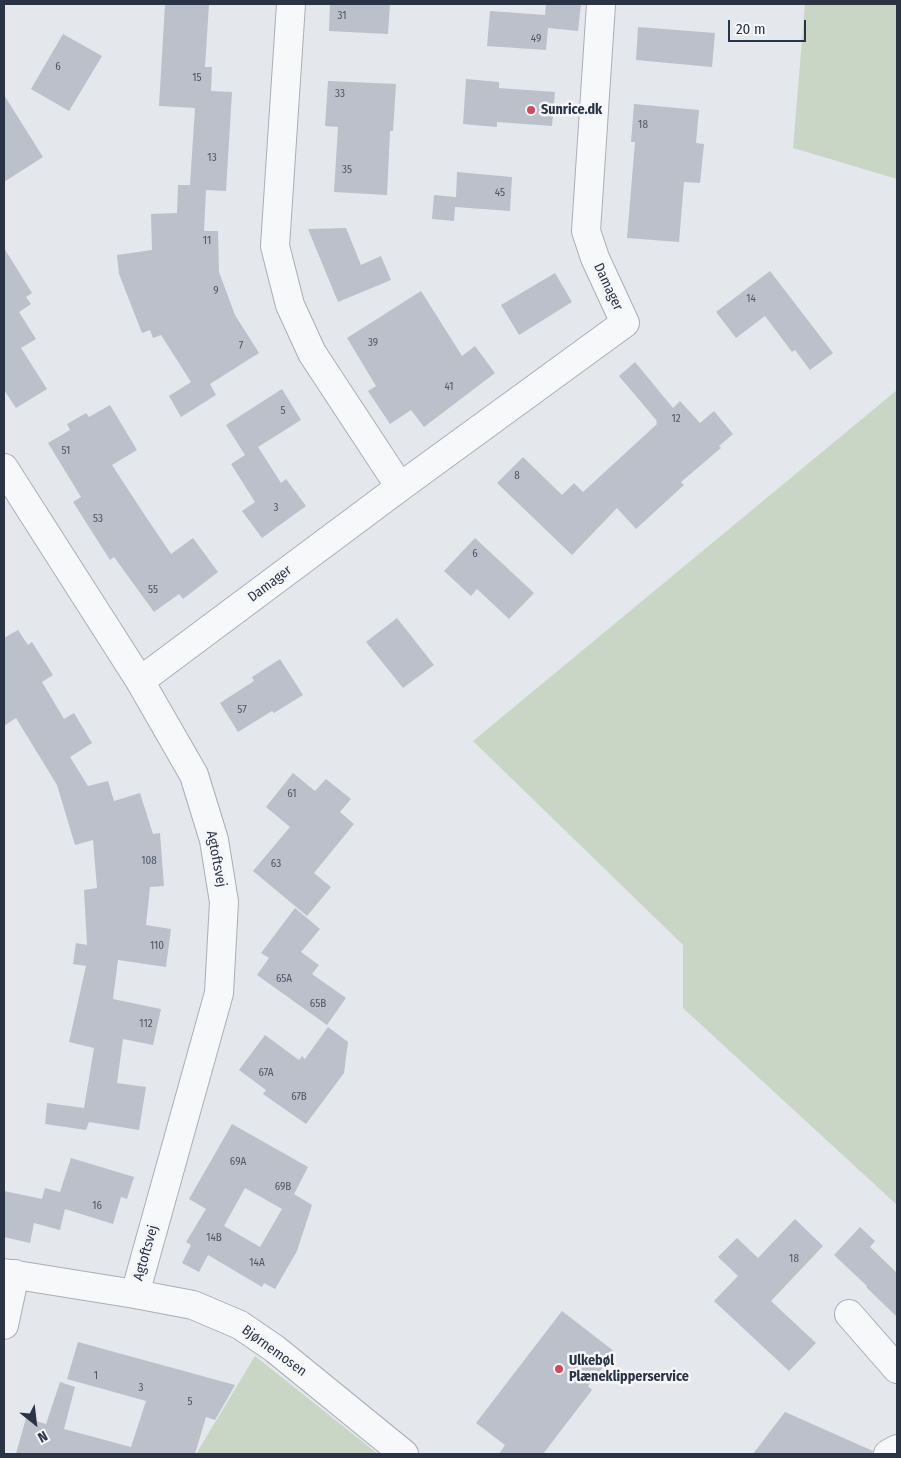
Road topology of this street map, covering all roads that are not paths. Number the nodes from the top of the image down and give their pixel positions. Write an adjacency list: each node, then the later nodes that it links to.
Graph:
1 (291, 4): 4 (street)
2 (601, 4): 4 (street, Damager)
3 (4, 468): 5 (street, Agtoftsvej)
4 (400, 487): 5 (street, Damager)
5 (140, 682): 7 (street, Agtoftsvej)
6 (10, 1274): 7 (street, Bjørnemosen); 9 (street)
7 (135, 1294): 12 (street, Bjørnemosen)
8 (849, 1314): 10 (street)
9 (4, 1325)
10 (897, 1369)
11 (897, 1449): 13 (street)
12 (404, 1454)
13 (888, 1454)

